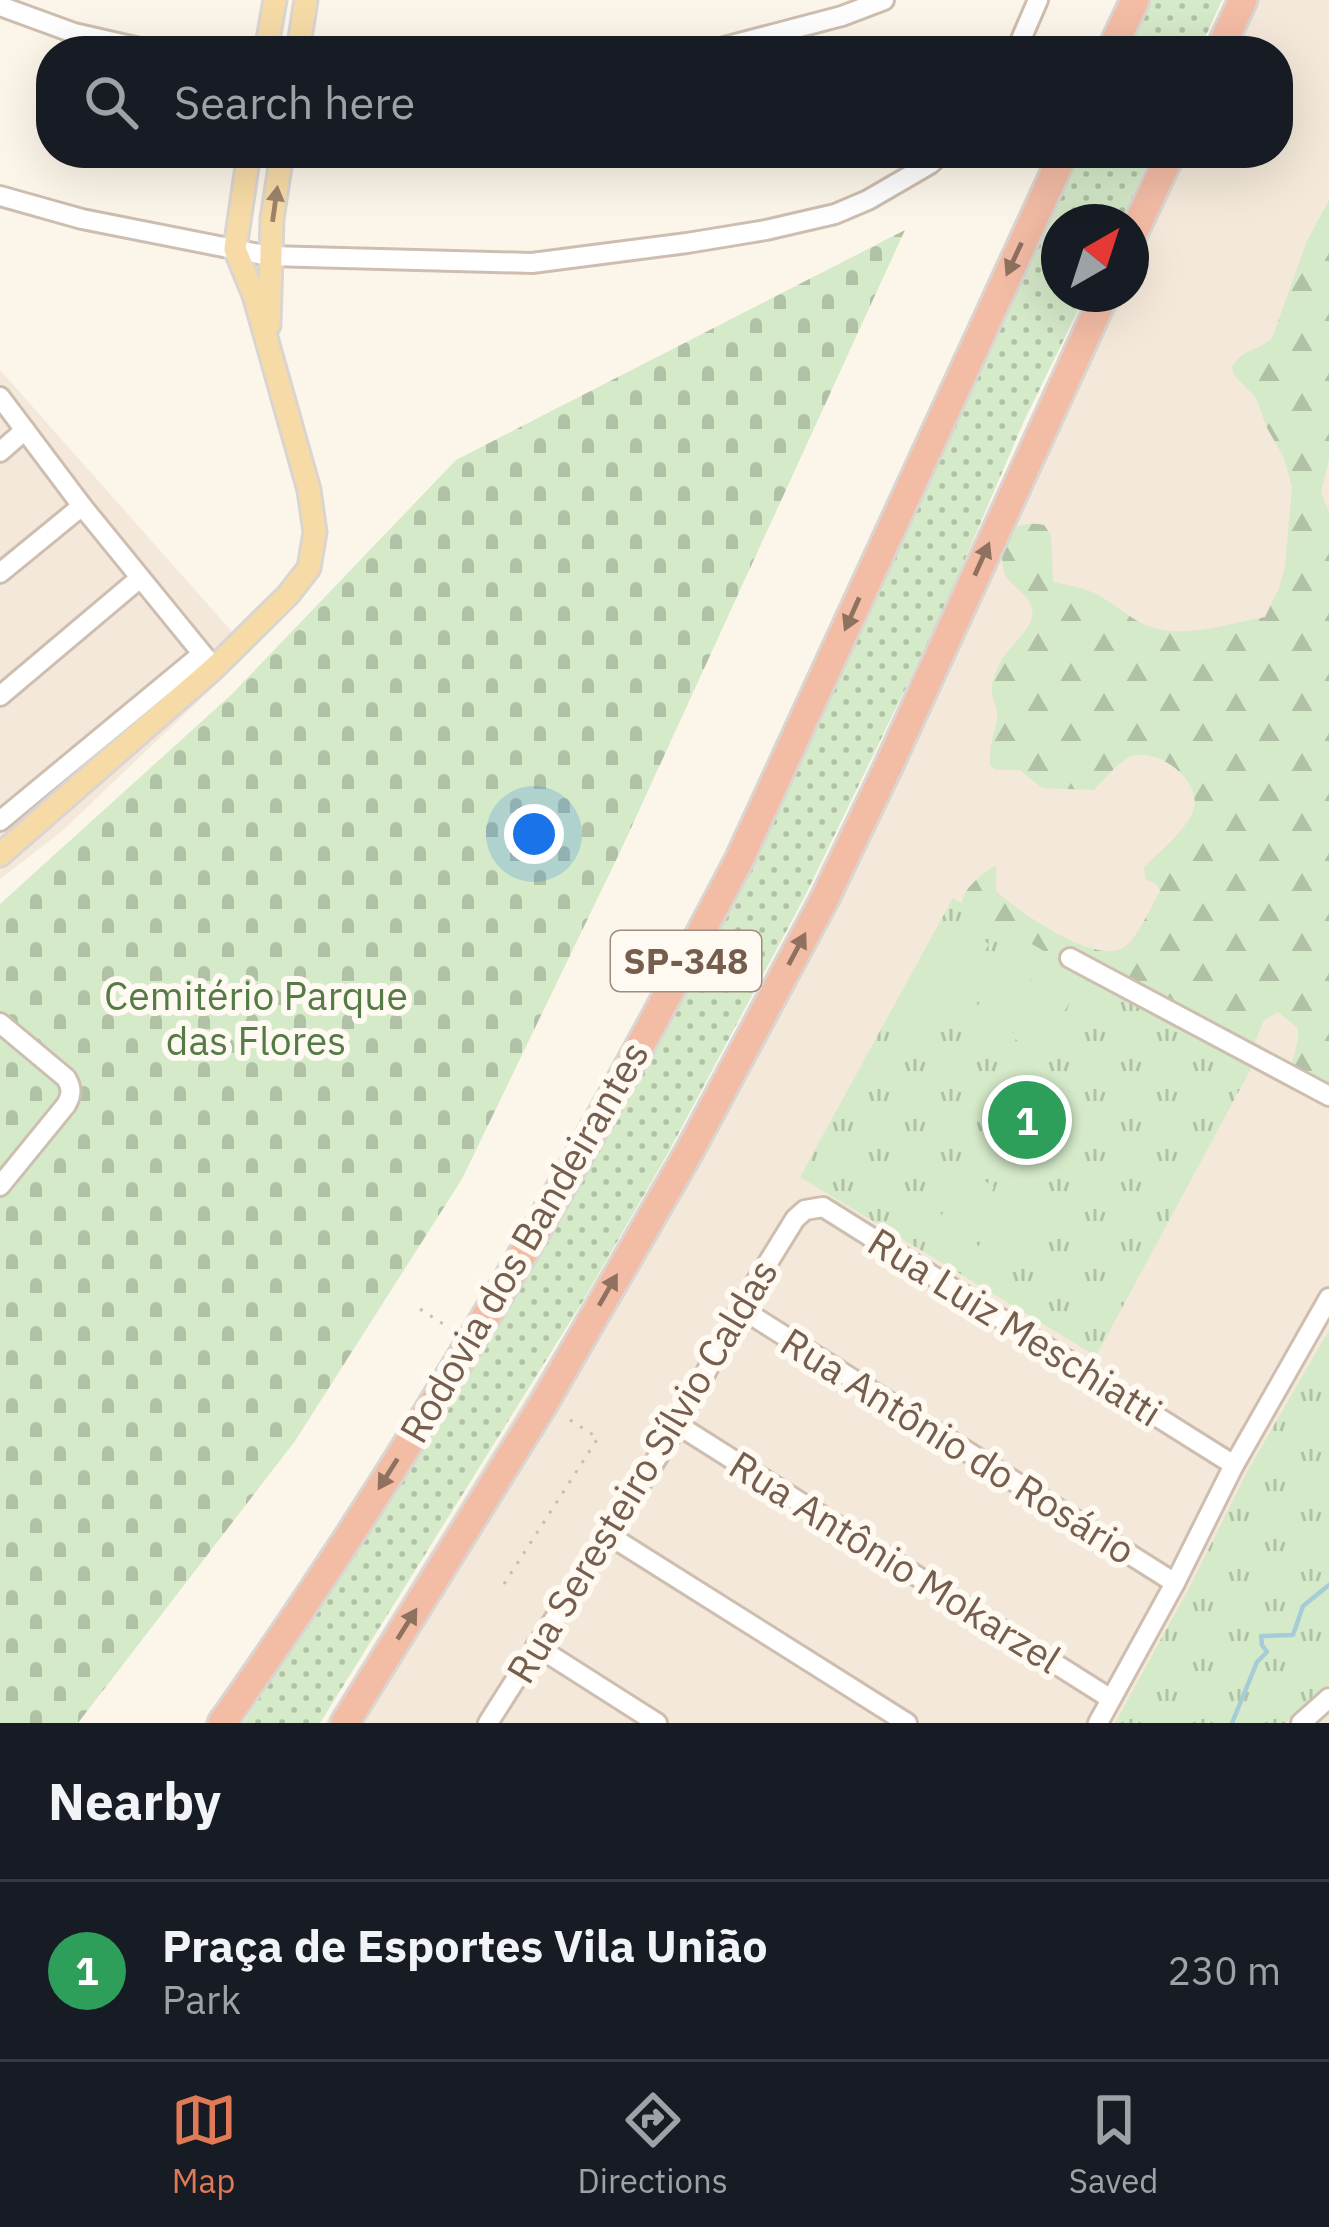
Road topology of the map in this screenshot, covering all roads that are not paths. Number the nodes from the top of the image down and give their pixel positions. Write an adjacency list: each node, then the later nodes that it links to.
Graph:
1 (275, 0): 9 (main road)
2 (306, 0): 10 (main road)
3 (884, 0): 11 (street)
4 (1038, 0): 12 (street)
5 (1135, 0): 13 (highway)
6 (1243, 0): 14 (highway)
7 (0, 6): 8 (street)
8 (87, 36)
9 (269, 36)
10 (300, 36)
11 (766, 36)
12 (1022, 36)
13 (1118, 36)
14 (1226, 36)
15 (247, 168): 22 (main road)
16 (280, 168): 23 (main road, one-way to 16)
17 (923, 168): 23 (street)
18 (1057, 168): 50 (highway, Rodovia dos Bandeirantes / SP-348, one-way to 50)
19 (1164, 168): 21 (highway)
20 (0, 196): 22 (street)
21 (1147, 204)
22 (235, 249): 23 (street); 25 (main road)
23 (269, 256): 25 (main road)
24 (1097, 312): 51 (highway, SP-348, one-way to 24)
25 (268, 351): 32 (main road)
26 (0, 397): 27 (street)
27 (25, 430): 28 (street); 29 (street)
28 (0, 452)
29 (82, 506): 30 (street); 31 (street)
30 (0, 573)
31 (140, 578): 32 (street); 33 (street)
32 (208, 661): 34 (street); 35 (main road)
33 (0, 696)
34 (0, 823): 35 (street)
35 (6, 850)
36 (1070, 958): 38 (street)
37 (0, 1023): 39 (street)
38 (1329, 1096)
39 (0, 1186)
40 (795, 1219): 42 (street, Rua Seresteiro Sílvio Caldas); 44 (street, Rua Luiz Meschiatti)
41 (1329, 1298): 44 (street)
42 (740, 1308): 43 (street, Rua Seresteiro Sílvio Caldas); 46 (street, Rua Antônio do Rosário)
43 (678, 1425): 45 (street, Rua Seresteiro Sílvio Caldas); 49 (street, Rua Antônio Mokarzel)
44 (1234, 1465): 46 (street)
45 (607, 1534): 47 (street, Rua Seresteiro Sílvio Caldas); 54 (street)
46 (1175, 1583): 49 (street)
47 (536, 1646): 52 (street, Rua Seresteiro Sílvio Caldas); 53 (street)
48 (1329, 1698): 56 (street)
49 (1112, 1699): 55 (street)
50 (222, 1723)
51 (345, 1723)
52 (488, 1723)
53 (657, 1723)
54 (908, 1723)
55 (1098, 1723)
56 (1300, 1723)

